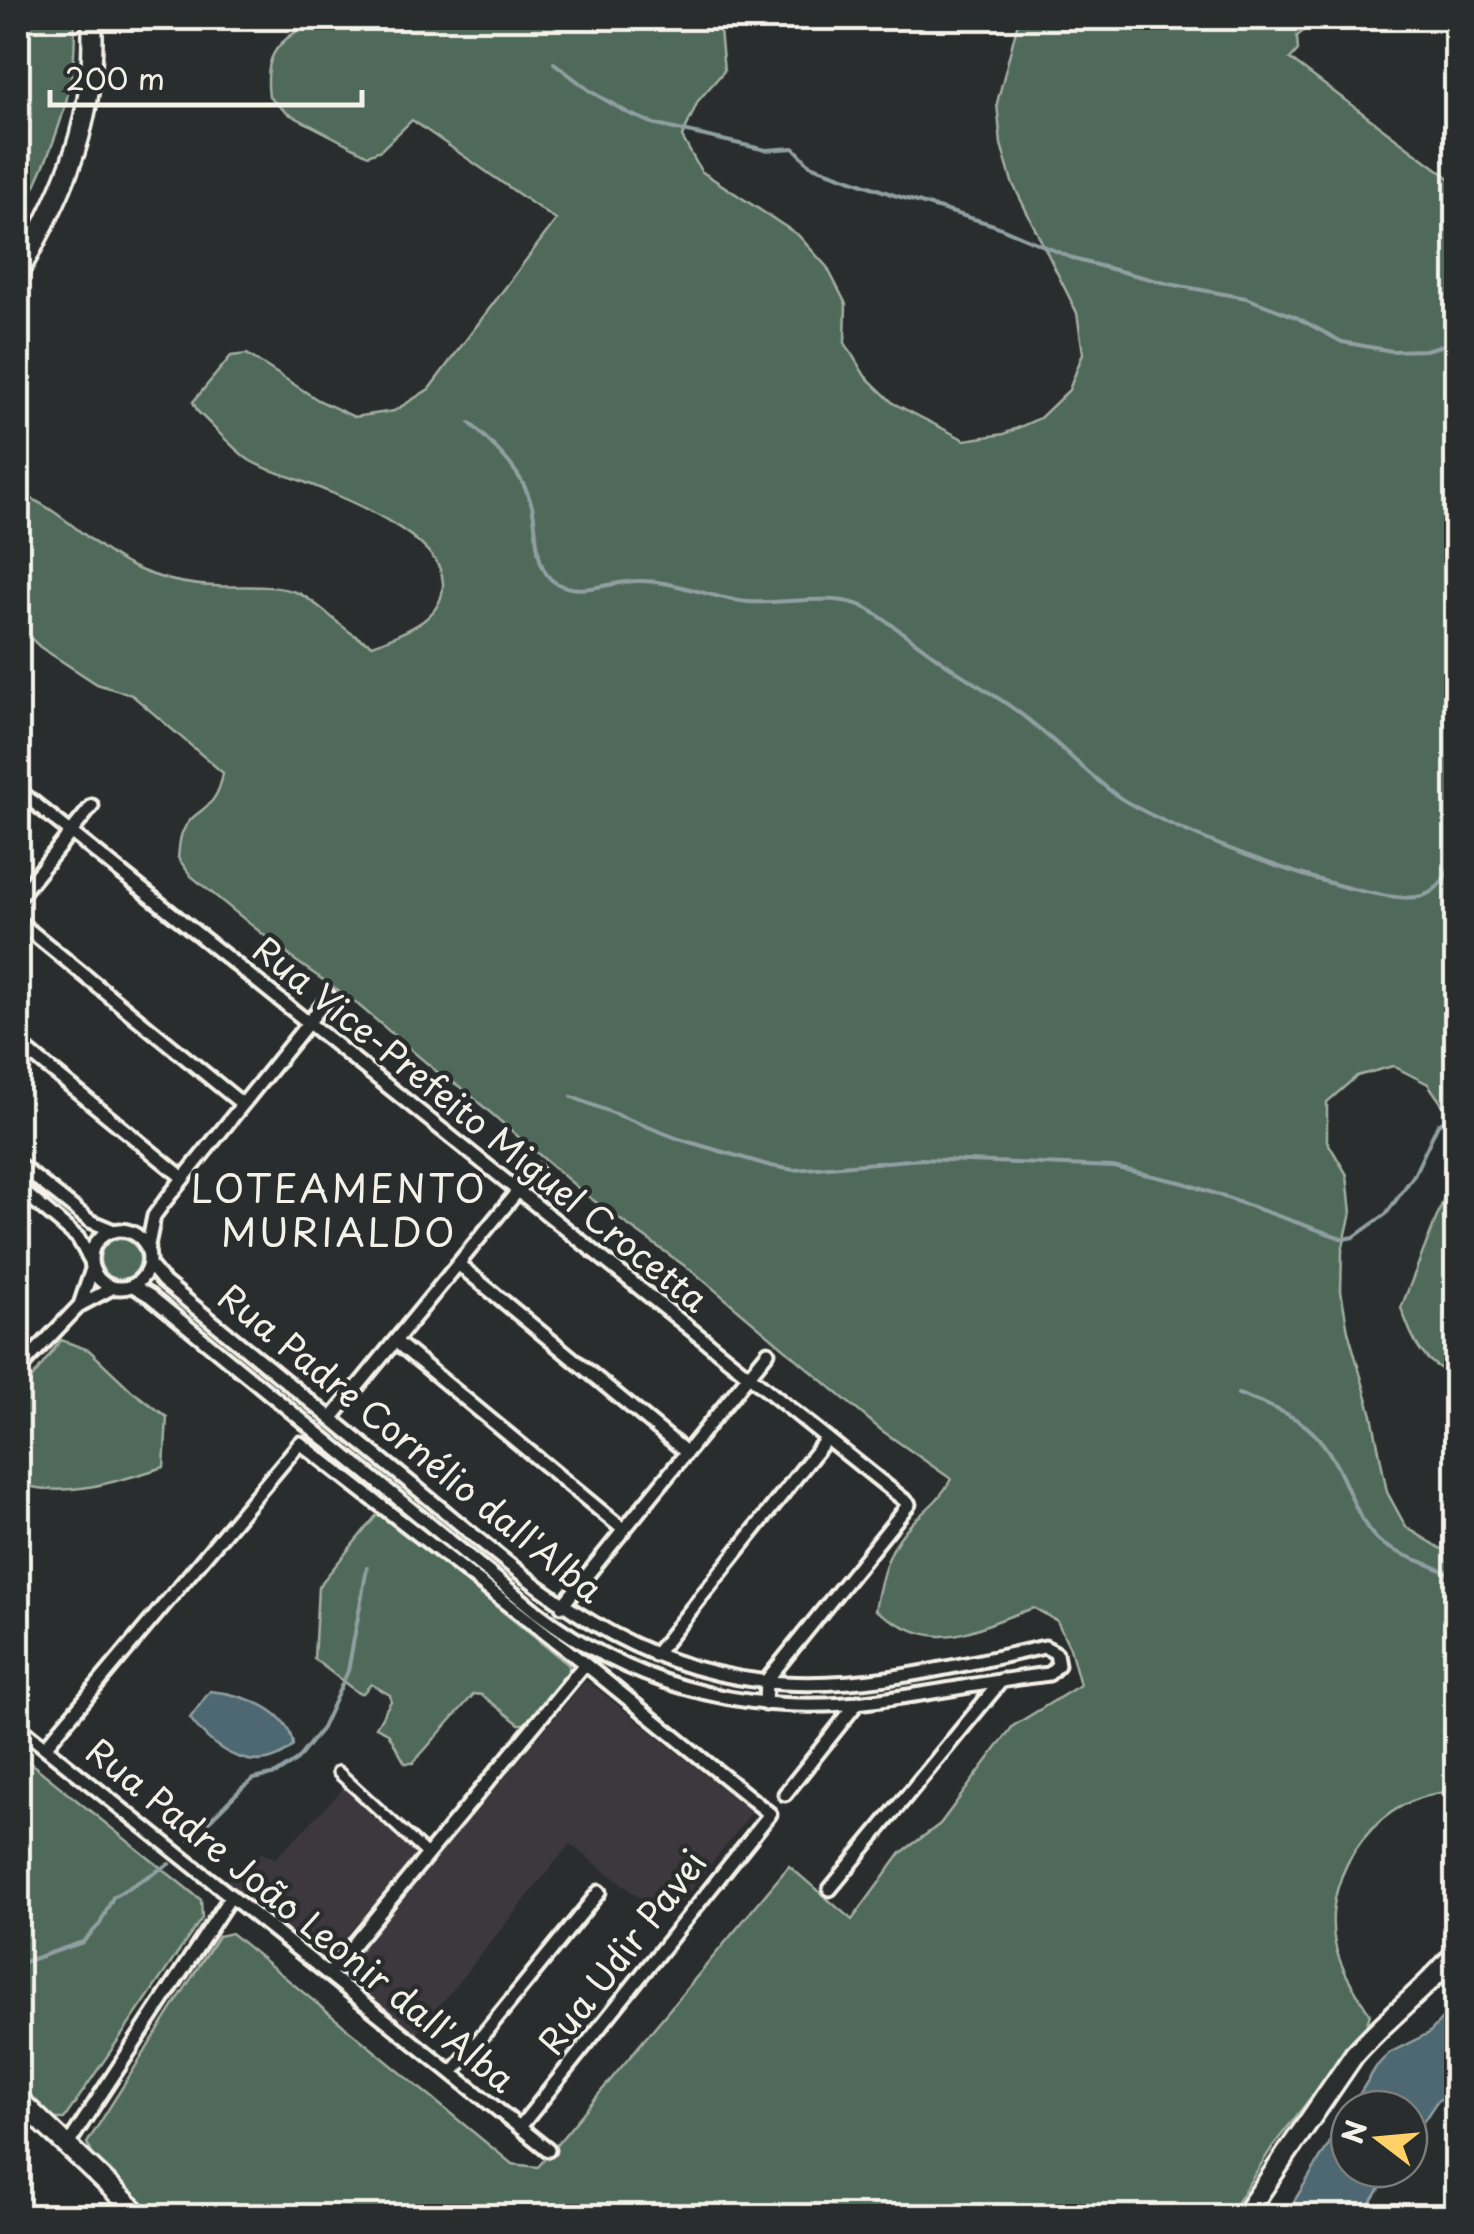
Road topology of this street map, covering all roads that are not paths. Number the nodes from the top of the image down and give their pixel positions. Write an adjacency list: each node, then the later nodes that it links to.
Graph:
1 (92, 18): 2 (main road)
2 (18, 273)
3 (18, 790): 5 (street, Rua Vice-Prefeito Miguel Crocetta)
4 (92, 806): 5 (street)
5 (70, 832): 6 (street); 9 (street, Rua Vice-Prefeito Miguel Crocetta)
6 (18, 898)
7 (18, 920): 11 (street)
8 (329, 997): 9 (street)
9 (308, 1022): 11 (street); 16 (street, Rua Vice-Prefeito Miguel Crocetta)
10 (18, 1043): 14 (street)
11 (241, 1104): 14 (street)
12 (18, 1164): 18 (street)
13 (535, 1170): 16 (street)
14 (182, 1177): 17 (street)
15 (18, 1187): 22 (street)
16 (518, 1191): 21 (street); 29 (street, Rua Vice-Prefeito Miguel Crocetta)
17 (154, 1216): 18 (street); 19 (street)
18 (117, 1230): 19 (street); 22 (street)
19 (148, 1250): 20 (street)
20 (149, 1264): 23 (street); 30 (street, Rua Padre Cornélio dall'Alba)
21 (458, 1264): 26 (street); 32 (street)
22 (92, 1266): 24 (street); 25 (street)
23 (133, 1286): 24 (street); 40 (street, Rua Padre Cornélio dall'Alba)
24 (112, 1288): 25 (street)
25 (80, 1304): 28 (street)
26 (395, 1341): 30 (street); 33 (street)
27 (768, 1352): 29 (street)
28 (18, 1370)
29 (749, 1376): 31 (street, Rua Vice-Prefeito Miguel Crocetta); 32 (street)
30 (331, 1418): 34 (street, Rua Padre Cornélio dall'Alba)
31 (827, 1438): 35 (street); 38 (street, Rua Vice-Prefeito Miguel Crocetta)
32 (686, 1452): 33 (street)
33 (624, 1530): 34 (street)
34 (562, 1606): 35 (street, Rua Padre Cornélio dall'Alba)
35 (656, 1655): 38 (street, Rua Padre Cornélio dall'Alba)
36 (585, 1664): 42 (street); 45 (street); 53 (street, Rua Udir Pavei)
37 (1003, 1680): 38 (street, Rua Padre Cornélio dall'Alba); 39 (street, Rua Padre Cornélio dall'Alba); 46 (street)
38 (766, 1682): 40 (street)
39 (858, 1702): 40 (street, Rua Padre Cornélio dall'Alba); 44 (street)
40 (765, 1704)
41 (18, 1726): 42 (street, Rua Padre João Leonir dall'Alba)
42 (45, 1747): 48 (street, Rua Padre João Leonir dall'Alba)
43 (338, 1772): 45 (street)
44 (785, 1794)
45 (428, 1855): 50 (street)
46 (830, 1889)
47 (599, 1892): 51 (street)
48 (231, 1896): 50 (street, Rua Padre João Leonir dall'Alba); 54 (street)
49 (1456, 1952): 57 (main road)
50 (329, 1974): 51 (street, Rua Padre João Leonir dall'Alba)
51 (452, 2074): 53 (street, Rua Padre João Leonir dall'Alba)
52 (18, 2099): 54 (main road)
53 (520, 2127): 55 (street, Rua Padre João Leonir dall'Alba)
54 (67, 2146): 56 (main road)
55 (548, 2150)
56 (141, 2216)
57 (1244, 2216)

